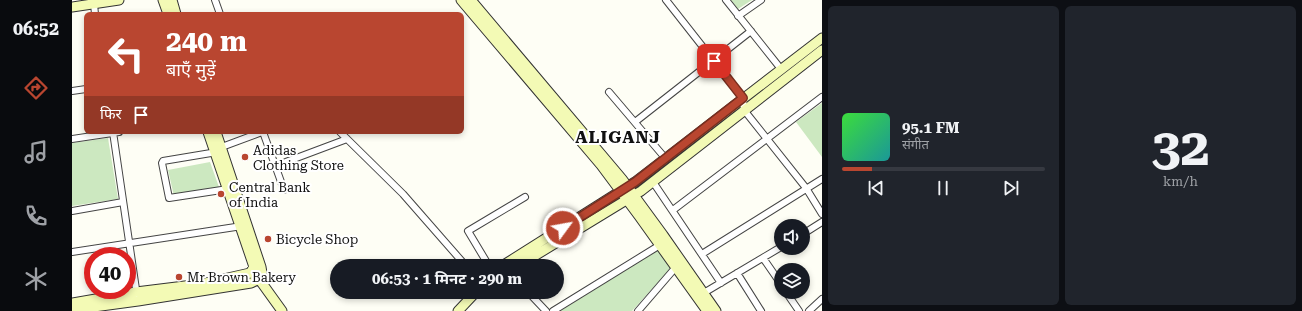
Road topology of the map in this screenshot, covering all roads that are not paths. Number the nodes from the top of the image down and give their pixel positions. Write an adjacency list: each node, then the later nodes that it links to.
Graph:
1 (119, 0): 10 (street)
2 (164, 0): 13 (street)
3 (172, 0): 14 (street)
4 (215, 0): 15 (street)
5 (461, 0): 24 (street)
6 (666, 0): 20 (street)
7 (726, 0): 16 (street)
8 (761, 0): 16 (street)
9 (473, 1): 24 (street)
10 (94, 4): 11 (street); 12 (street)
11 (72, 5)
12 (95, 12)
13 (167, 12)
14 (175, 12)
15 (219, 12)
16 (738, 16): 17 (street)
17 (751, 31): 20 (street); 21 (street)
18 (822, 38): 21 (street)
19 (822, 50): 28 (street)
20 (714, 61): 27 (street); 29 (street)
21 (781, 69): 27 (street)
22 (84, 89): 23 (street)
23 (72, 91)
24 (543, 91): 47 (street)
25 (609, 92): 29 (street)
26 (822, 97): 39 (street)
27 (743, 98): 28 (street); 41 (street)
28 (744, 110): 39 (street); 44 (street)
29 (634, 122): 41 (street)
30 (103, 134): 37 (street)
31 (115, 134): 51 (street)
32 (209, 134): 40 (street)
33 (216, 134): 40 (street)
34 (257, 134): 40 (street)
35 (263, 134): 42 (street)
36 (342, 134): 38 (street)
37 (72, 139)
38 (347, 139): 42 (street); 64 (street)
39 (767, 140): 45 (street); 52 (street)
40 (218, 150): 46 (street); 46 (street); 56 (street)
41 (666, 159): 47 (street)
42 (275, 166): 48 (street)
43 (822, 179): 45 (street)
44 (653, 182): 50 (street); 52 (street)
45 (806, 188): 54 (street); 62 (street)
46 (228, 189): 56 (street)
47 (624, 189): 50 (street); 66 (street)
48 (284, 190)
49 (525, 197): 65 (street)
50 (630, 197): 59 (street); 67 (street); 74 (street)
51 (123, 202): 53 (street); 58 (street)
52 (673, 210): 62 (street)
53 (72, 211)
54 (822, 214)
55 (822, 222): 57 (street)
56 (244, 226): 58 (street); 69 (street); 72 (street)
57 (810, 230)
58 (129, 244): 61 (street); 75 (street)
59 (660, 245): 68 (street); 86 (street)
60 (774, 251): 63 (street)
61 (72, 252)
62 (702, 254): 73 (street)
63 (763, 258): 70 (street); 71 (street)
64 (460, 259)
65 (484, 259)
66 (513, 259)
67 (529, 259)
68 (676, 267): 74 (street); 87 (street)
69 (250, 273): 72 (street); 75 (street)
70 (737, 273): 73 (street); 90 (street)
71 (774, 274)
72 (259, 279): 75 (street); 83 (street)
73 (721, 283): 74 (street)
74 (700, 295): 88 (street); 89 (street)
75 (137, 297): 81 (street)
76 (469, 299): 84 (street)
77 (535, 299): 85 (street)
78 (791, 299): 91 (street)
79 (822, 299): 92 (street)
80 (72, 303): 81 (street)
81 (104, 305): 82 (street)
82 (72, 310)
83 (282, 311)
84 (458, 311)
85 (546, 311)
86 (553, 311)
87 (638, 311)
88 (707, 311)
89 (716, 311)
90 (761, 311)
91 (799, 311)
92 (809, 311)

